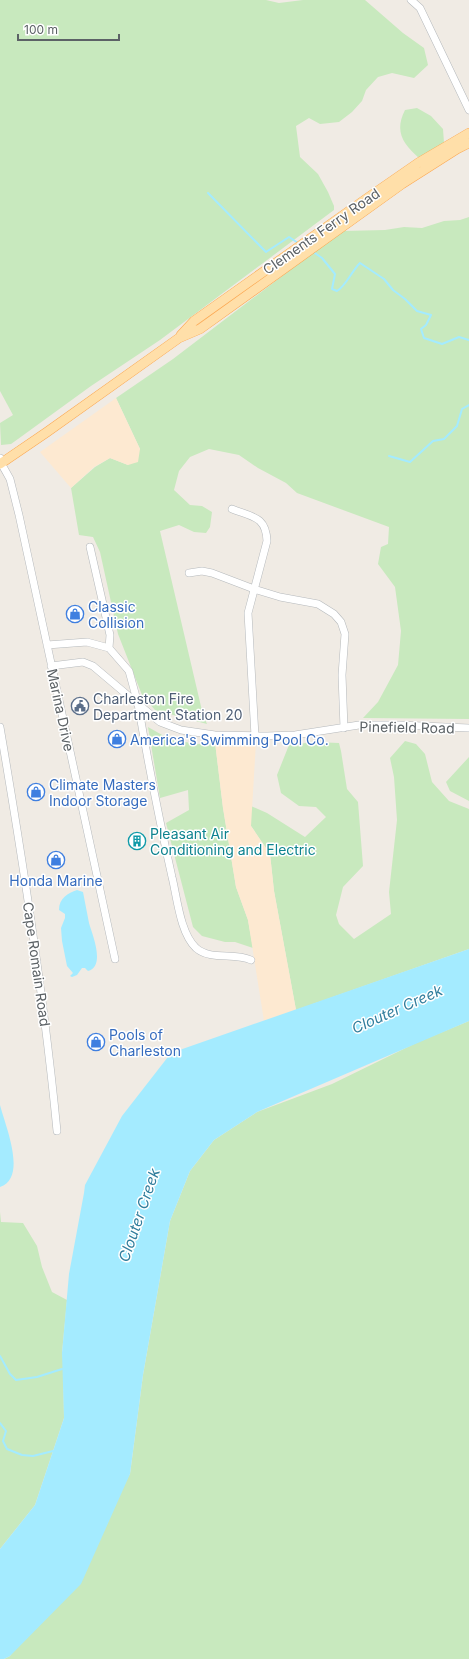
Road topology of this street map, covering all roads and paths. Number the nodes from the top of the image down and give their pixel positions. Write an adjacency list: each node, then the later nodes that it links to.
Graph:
1 (411, 0): 2 (street)
2 (469, 110)
3 (469, 133): 5 (main road, Clements Ferry Road)
4 (469, 143): 5 (main road, Clements Ferry Road)
5 (318, 238): 6 (main road, Clements Ferry Road)
6 (0, 462): 11 (street, Marina Drive)
7 (232, 509): 10 (street)
8 (90, 547): 12 (street)
9 (189, 573): 10 (street)
10 (254, 589): 16 (street); 18 (street)
11 (47, 646): 12 (street); 13 (street, Marina Drive)
12 (109, 648): 14 (street)
13 (51, 666): 14 (street, Pinefield Road); 19 (street, Marina Drive)
14 (138, 704): 18 (street, Pinefield Road); 20 (street)
15 (0, 727): 21 (street, Cape Romain Road)
16 (344, 728): 17 (street, Pinefield Road); 18 (street, Pinefield Road)
17 (469, 728)
18 (255, 736)
19 (115, 959)
20 (251, 960)
21 (57, 1131)

